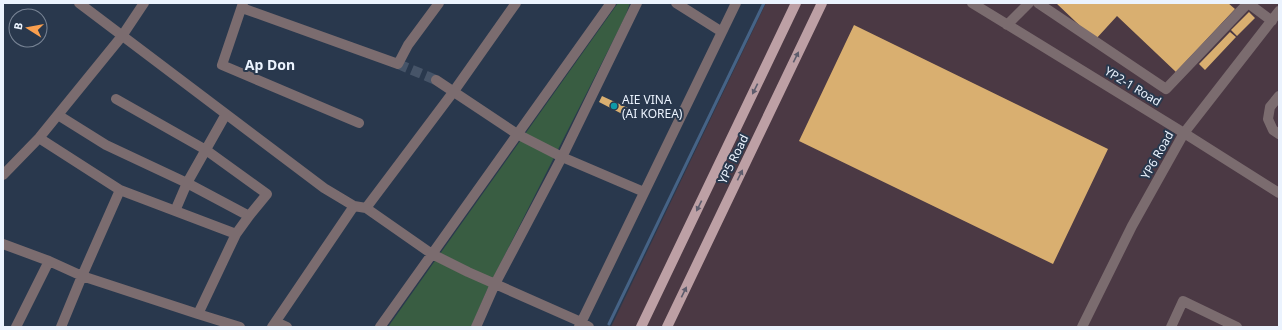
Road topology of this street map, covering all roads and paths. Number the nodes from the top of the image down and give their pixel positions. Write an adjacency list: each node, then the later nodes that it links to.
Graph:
1 (79, 3): 19 (street)
2 (144, 3): 19 (street)
3 (439, 3): 14 (street)
4 (516, 3): 21 (street)
5 (611, 3): 28 (street)
6 (637, 3): 32 (street)
7 (676, 3): 18 (street)
8 (736, 3): 18 (street)
9 (796, 3): 57 (main road, YP5 Road, one-way to 57)
10 (822, 3): 58 (main road, YP5 Road, one-way to 10)
11 (972, 3): 17 (street, YP2-1 Road)
12 (1029, 3): 17 (street)
13 (1038, 3): 16 (street)
14 (242, 5): 26 (street)
15 (1279, 11): 16 (street, YP6 Road)
16 (1272, 21): 27 (street, YP6 Road)
17 (1007, 25): 27 (street, YP2-1 Road)
18 (722, 32): 36 (street)
19 (122, 36): 24 (street); 25 (street)
20 (436, 80): 21 (street)
21 (454, 91): 28 (street); 39 (street)
22 (1279, 96): 29 (street)
23 (116, 99): 31 (street)
24 (226, 114): 31 (street); 38 (street)
25 (58, 116): 30 (street); 34 (street)
26 (359, 123)
27 (1184, 133): 37 (street, YP2-1 Road); 59 (street, YP6 Road)
28 (516, 134): 32 (street); 44 (street)
29 (1279, 134)
30 (39, 138): 33 (street); 35 (street)
31 (206, 150): 34 (street); 41 (street)
32 (562, 157): 36 (street); 47 (street)
33 (3, 175)
34 (187, 183): 40 (street); 41 (street)
35 (120, 190): 40 (street); 46 (street)
36 (644, 192): 50 (street)
37 (1279, 192)
38 (354, 206): 39 (street); 49 (street)
39 (366, 208): 44 (street)
40 (175, 211): 42 (street)
41 (249, 216): 42 (street)
42 (236, 234): 48 (street)
43 (3, 244): 45 (street)
44 (432, 254): 47 (street); 55 (street)
45 (49, 261): 46 (street); 51 (street)
46 (82, 276): 48 (street); 52 (street)
47 (495, 284): 50 (street); 56 (street)
48 (198, 314): 53 (street)
49 (274, 324): 54 (street)
50 (583, 326)
51 (16, 327)
52 (62, 327)
53 (240, 327)
54 (287, 327)
55 (380, 327)
56 (476, 327)
57 (641, 327)
58 (667, 327)
59 (1082, 327)
60 (1171, 327): 61 (street)
61 (1237, 327)

